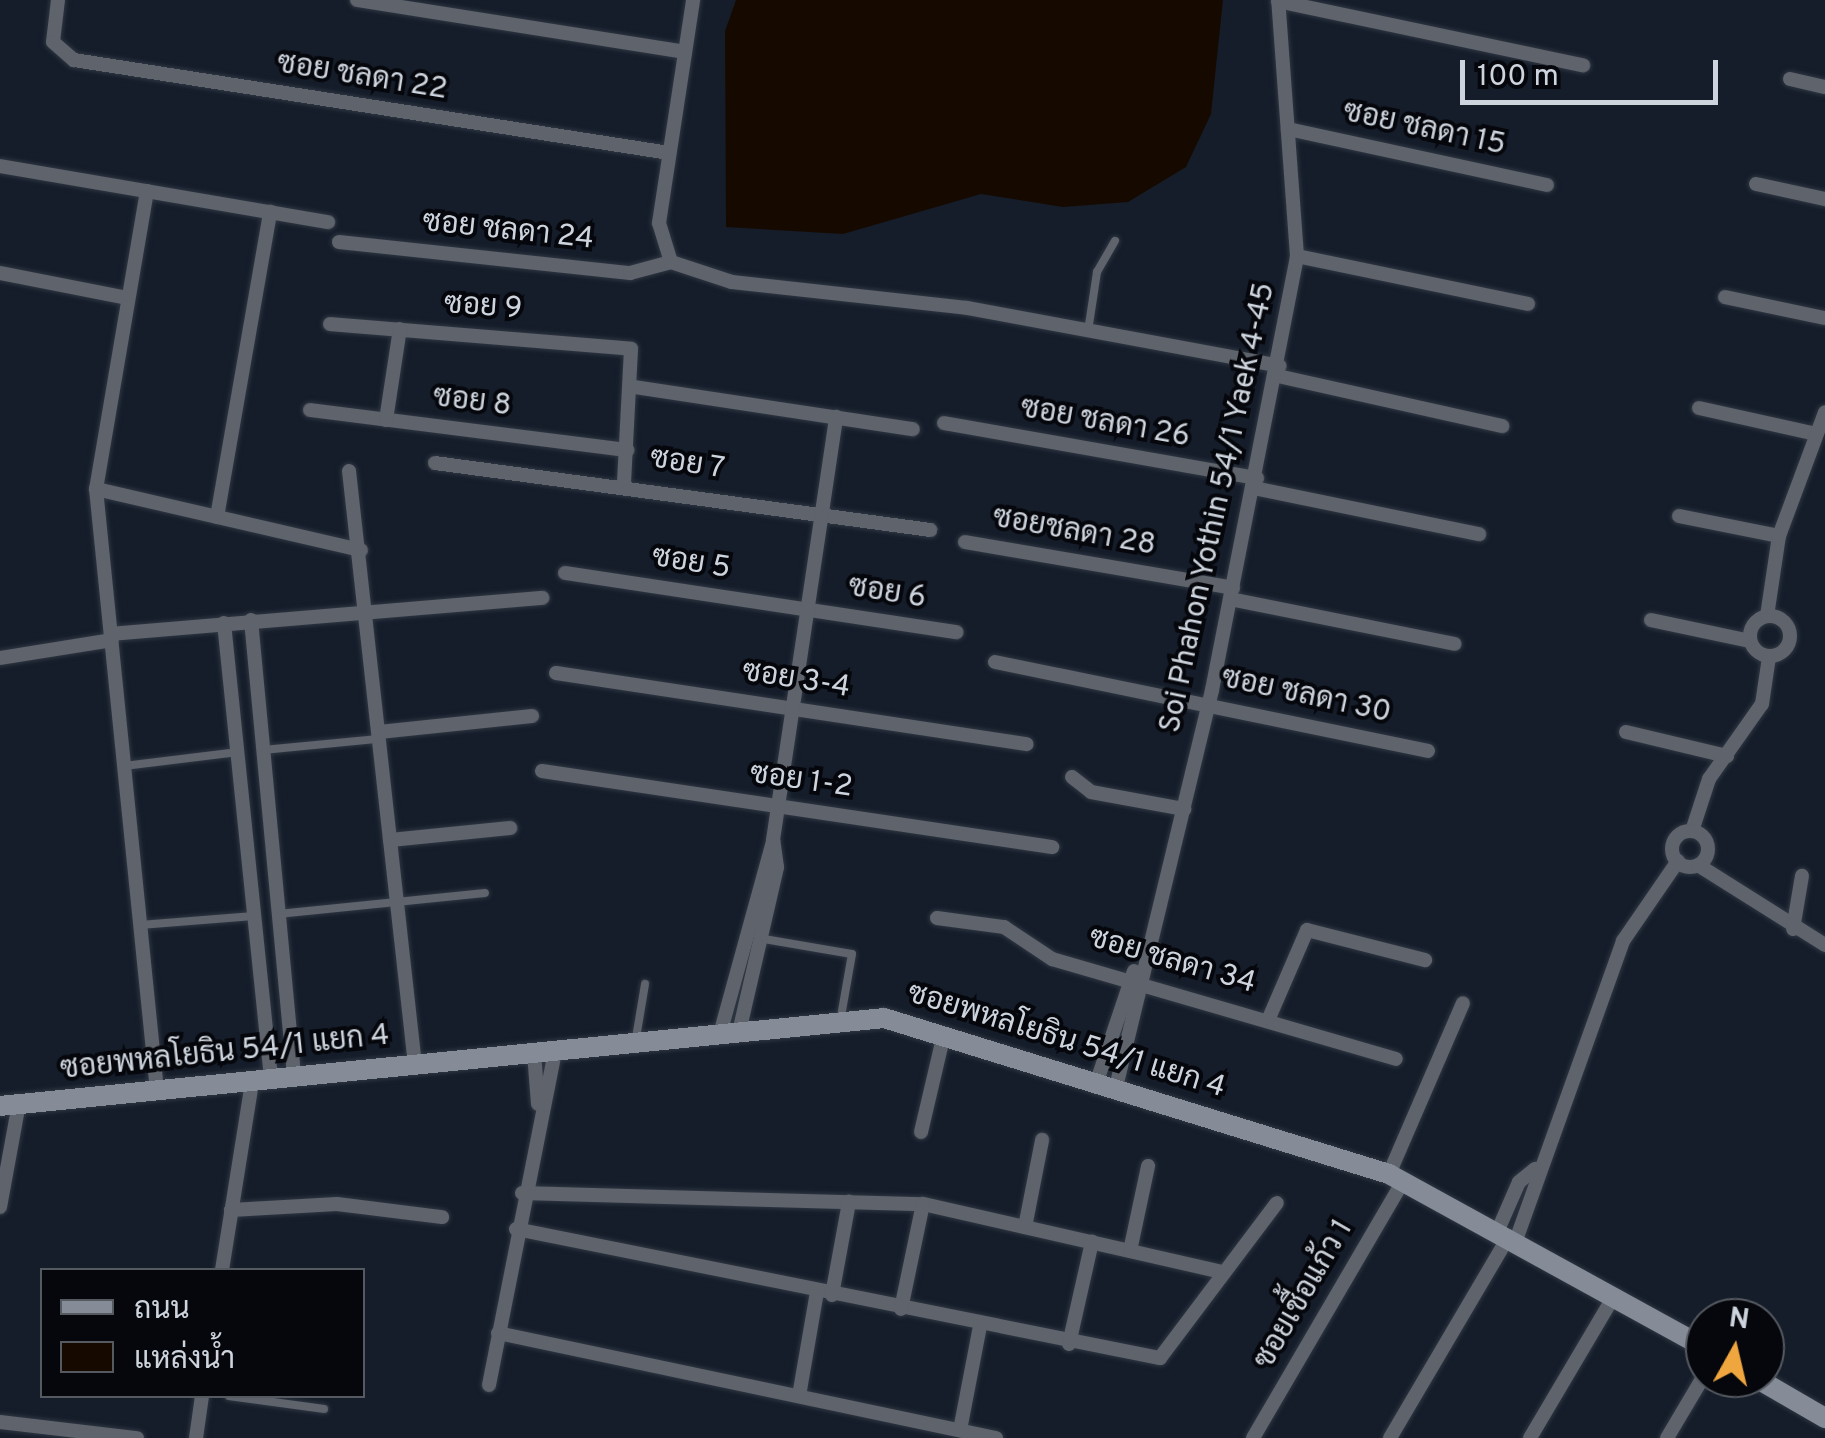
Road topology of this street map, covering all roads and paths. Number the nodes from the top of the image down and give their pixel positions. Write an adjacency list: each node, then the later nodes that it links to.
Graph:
1 (58, 0): 10 (street, ซอย ชลดา 22)
2 (357, 0): 5 (street)
3 (692, 0): 5 (street)
4 (1278, 1): 6 (street); 9 (street, Soi Phahon Yothin 54/1 Yaek 4-45)
5 (684, 52): 10 (street)
6 (1583, 65)
7 (1790, 79): 8 (street)
8 (1825, 87)
9 (1288, 129): 13 (street, ซอย ชลดา 15); 20 (street, Soi Phahon Yothin 54/1 Yaek 4-45)
10 (669, 153): 21 (street)
11 (0, 166): 14 (street)
12 (1756, 184): 15 (street)
13 (1547, 185)
14 (147, 191): 16 (street); 24 (street)
15 (1825, 199)
16 (270, 212): 17 (street); 48 (street)
17 (328, 222)
18 (1115, 241): 29 (lane)
19 (338, 242): 21 (street, ซอย ชลดา 24)
20 (1298, 256): 25 (street); 30 (street, Soi Phahon Yothin 54/1 Yaek 4-45)
21 (670, 262): 29 (street)
22 (0, 274): 24 (street)
23 (1725, 297): 26 (street)
24 (128, 298): 46 (street)
25 (1528, 304)
26 (1825, 318)
27 (330, 324): 28 (street, ซอย 9)
28 (400, 329): 31 (street, ซอย 9); 36 (street)
29 (1088, 330): 30 (street)
30 (1279, 371): 38 (street); 44 (street, Soi Phahon Yothin 54/1 Yaek 4-45)
31 (634, 387): 35 (street); 41 (street)
32 (1699, 408): 40 (street)
33 (310, 410): 36 (street, ซอย 8)
34 (1825, 412): 40 (street)
35 (836, 417): 39 (street); 47 (street)
36 (386, 420): 41 (street, ซอย 8)
37 (944, 423): 44 (street, ซอย ชลดา 26)
38 (1502, 426)
39 (914, 429)
40 (1812, 433): 52 (street)
41 (627, 450): 45 (street)
42 (435, 463): 45 (street, ซอย 7)
43 (349, 471): 54 (street)
44 (1256, 483): 51 (street, ซอย ชลดา 26); 56 (street, Soi Phahon Yothin 54/1 Yaek 4-45)
45 (624, 484): 47 (street, ซอย 7)
46 (96, 488): 48 (street); 65 (street)
47 (823, 514): 50 (street, ซอย 7); 59 (street)
48 (217, 516): 54 (street)
49 (1678, 516): 52 (street)
50 (930, 530)
51 (1479, 534)
52 (1778, 536): 60 (street)
53 (965, 542): 56 (street, ซอยชลดา 28)
54 (361, 550): 58 (street)
55 (565, 573): 59 (street, ซอย 5)
56 (1231, 594): 67 (street, ซอยชลดา 28); 72 (street, Soi Phahon Yothin 54/1 Yaek 4-45)
57 (544, 598): 58 (street)
58 (367, 609): 61 (street); 76 (street)
59 (810, 610): 64 (street, ซอย 6); 73 (street)
60 (1767, 616): 66 (street); 68 (street)
61 (251, 620): 63 (street); 78 (street)
62 (1650, 620): 66 (street)
63 (224, 623): 65 (street); 80 (street)
64 (957, 632)
65 (111, 637): 69 (street); 82 (street)
66 (1750, 641): 68 (street)
67 (1455, 644)
68 (1768, 657): 81 (street)
69 (0, 658)
70 (995, 662): 72 (street, ซอย ชลดา 30)
71 (556, 672): 73 (street, ซอย 3-4)
72 (1209, 704): 79 (street, ซอย ชลดา 30); 86 (street, Soi Phahon Yothin 54/1 Yaek 4-45)
73 (794, 708): 77 (street, ซอย 3-4); 85 (street)
74 (532, 716): 76 (street)
75 (1626, 732): 81 (street)
76 (380, 735): 78 (lane); 90 (street)
77 (1027, 744)
78 (263, 750): 89 (street)
79 (1428, 751)
80 (238, 752): 82 (lane); 92 (street)
81 (1727, 756): 88 (street)
82 (124, 766): 102 (street)
83 (542, 771): 85 (street, ซอย 1-2)
84 (1072, 778): 86 (street)
85 (778, 806): 91 (street); 93 (street, ซอย 1-2)
86 (1184, 810): 107 (street, Soi Phahon Yothin 54/1 Yaek 4-45)
87 (510, 828): 90 (street)
88 (1692, 831): 94 (street); 95 (street)
89 (272, 840): 92 (street); 99 (street)
90 (390, 840): 98 (street)
91 (773, 840): 104 (street); 114 (street)
92 (247, 843): 100 (street)
93 (1052, 847)
94 (1678, 862): 95 (street); 138 (street)
95 (1698, 865): 103 (street)
96 (1802, 876): 103 (street)
97 (485, 893): 98 (lane)
98 (396, 904): 99 (lane); 119 (street)
99 (278, 914): 112 (street)
100 (254, 916): 102 (lane); 113 (street)
101 (938, 918): 107 (street, ซอย ชลดา 34)
102 (140, 925): 123 (street)
103 (1793, 929): 105 (street)
104 (764, 939): 111 (lane); 114 (street)
105 (1825, 944)
106 (1424, 960): 110 (street)
107 (1137, 977): 110 (street, ซอย ชลดา 34); 122 (street)
108 (645, 984): 116 (lane)
109 (1463, 1003): 128 (street, ซอยเชื้อแก้ว 1)
110 (1269, 1018): 118 (street, ซอย ชลดา 34)
111 (840, 1022): 114 (street, ซอยพหลโยธิน 54/1 แยก 4); 115 (street, ซอยพหลโยธิน 54/1 แยก 4)
112 (289, 1026): 113 (street); 120 (street)
113 (266, 1028): 121 (street)
114 (729, 1033): 116 (street, ซอยพหลโยธิน 54/1 แยก 4)
115 (944, 1034): 122 (street, ซอยพหลโยธิน 54/1 แยก 4); 125 (street)
116 (635, 1043): 117 (street, ซอยพหลโยธิน 54/1 แยก 4)
117 (544, 1052): 119 (street, ซอยพหลโยธิน 54/1 แยก 4); 129 (street)
118 (1396, 1059)
119 (415, 1066): 120 (street, ซอยพหลโยธิน 54/1 แยก 4)
120 (294, 1078): 121 (street, ซอยพหลโยธิน 54/1 แยก 4)
121 (262, 1081): 123 (street, ซอยพหลโยธิน 54/1 แยก 4); 134 (street)
122 (1107, 1084): 128 (street, ซอยพหลโยธิน 54/1 แยก 4)
123 (157, 1092): 124 (street, ซอยพหลโยธิน 54/1 แยก 4)
124 (10, 1104): 133 (street)
125 (920, 1132)
126 (1042, 1140): 136 (street)
127 (1148, 1166): 140 (street)
128 (1396, 1177): 138 (street, ซอยพหลโยธิน 54/1 แยก 4); 163 (street, ซอยเชื้อแก้ว 1)
129 (522, 1194): 130 (street); 137 (street)
130 (849, 1202): 132 (street); 143 (street)
131 (1277, 1203): 142 (street)
132 (923, 1204): 136 (street); 145 (street)
133 (0, 1207)
134 (232, 1210): 135 (street); 141 (street)
135 (442, 1217)
136 (1025, 1227): 139 (street)
137 (516, 1229): 143 (street); 147 (street)
138 (1508, 1235): 144 (street, ซอยพหลโยธิน 54/1 แยก 4); 164 (street)
139 (1092, 1242): 140 (street); 149 (street)
140 (1130, 1251): 142 (street)
141 (222, 1268)
142 (1222, 1272): 149 (street)
143 (825, 1294): 145 (street); 152 (street)
144 (1614, 1296): 148 (street, ซอยพหลโยธิน 54/1 แยก 4); 165 (street)
145 (901, 1309): 146 (street)
146 (980, 1326): 149 (street); 159 (street)
147 (498, 1334): 150 (street); 152 (street)
148 (1685, 1337)
149 (1070, 1344)
150 (489, 1385)
151 (1785, 1395): 157 (street)
152 (798, 1396): 159 (street)
153 (202, 1398): 161 (street)
154 (245, 1398): 156 (lane)
155 (1691, 1398): 166 (street)
156 (324, 1408)
157 (1825, 1418)
158 (0, 1422): 160 (street)
159 (960, 1430): 162 (street)
160 (137, 1438)
161 (196, 1438)
162 (996, 1438)
163 (1253, 1438)
164 (1390, 1438)
165 (1530, 1438)
166 (1667, 1438)

